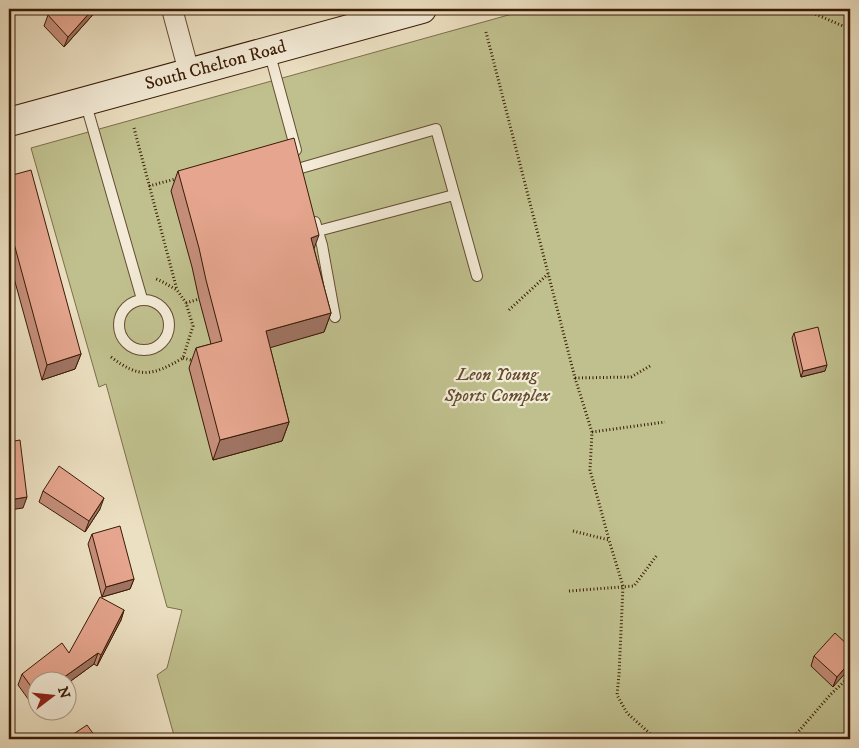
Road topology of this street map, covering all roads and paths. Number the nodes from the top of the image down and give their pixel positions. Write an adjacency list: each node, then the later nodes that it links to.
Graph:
1 (172, 9): 7 (street)
2 (422, 9): 6 (main road, South Chelton Road)
3 (788, 9): 4 (path)
4 (850, 28)
5 (486, 32): 16 (path)
6 (269, 50): 7 (main road, South Chelton Road); 13 (lane)
7 (189, 72): 8 (main road, South Chelton Road)
8 (85, 100): 9 (main road, South Chelton Road); 18 (lane)
9 (9, 122)
10 (134, 128): 12 (path)
11 (187, 176): 12 (path)
12 (149, 186): 19 (path)
13 (454, 195): 15 (lane); 17 (lane)
14 (313, 213): 15 (lane)
15 (318, 231): 24 (lane)
16 (548, 274): 23 (path); 29 (path)
17 (477, 276)
18 (136, 280): 19 (path); 20 (lane)
19 (177, 290): 22 (path)
20 (142, 299): 20 (lane)
21 (199, 299): 22 (path)
22 (186, 303): 26 (path)
23 (510, 310)
24 (335, 317)
25 (111, 357): 26 (path)
26 (183, 358): 27 (path)
27 (196, 362)
28 (650, 366): 29 (path)
29 (575, 378): 31 (path)
30 (665, 422): 31 (path)
31 (592, 432): 33 (path)
32 (573, 531): 33 (path)
33 (609, 540): 35 (path)
34 (657, 555): 35 (path)
35 (623, 586): 36 (path); 38 (path)
36 (569, 591)
37 (850, 676): 39 (path)
38 (656, 739)
39 (792, 739)

